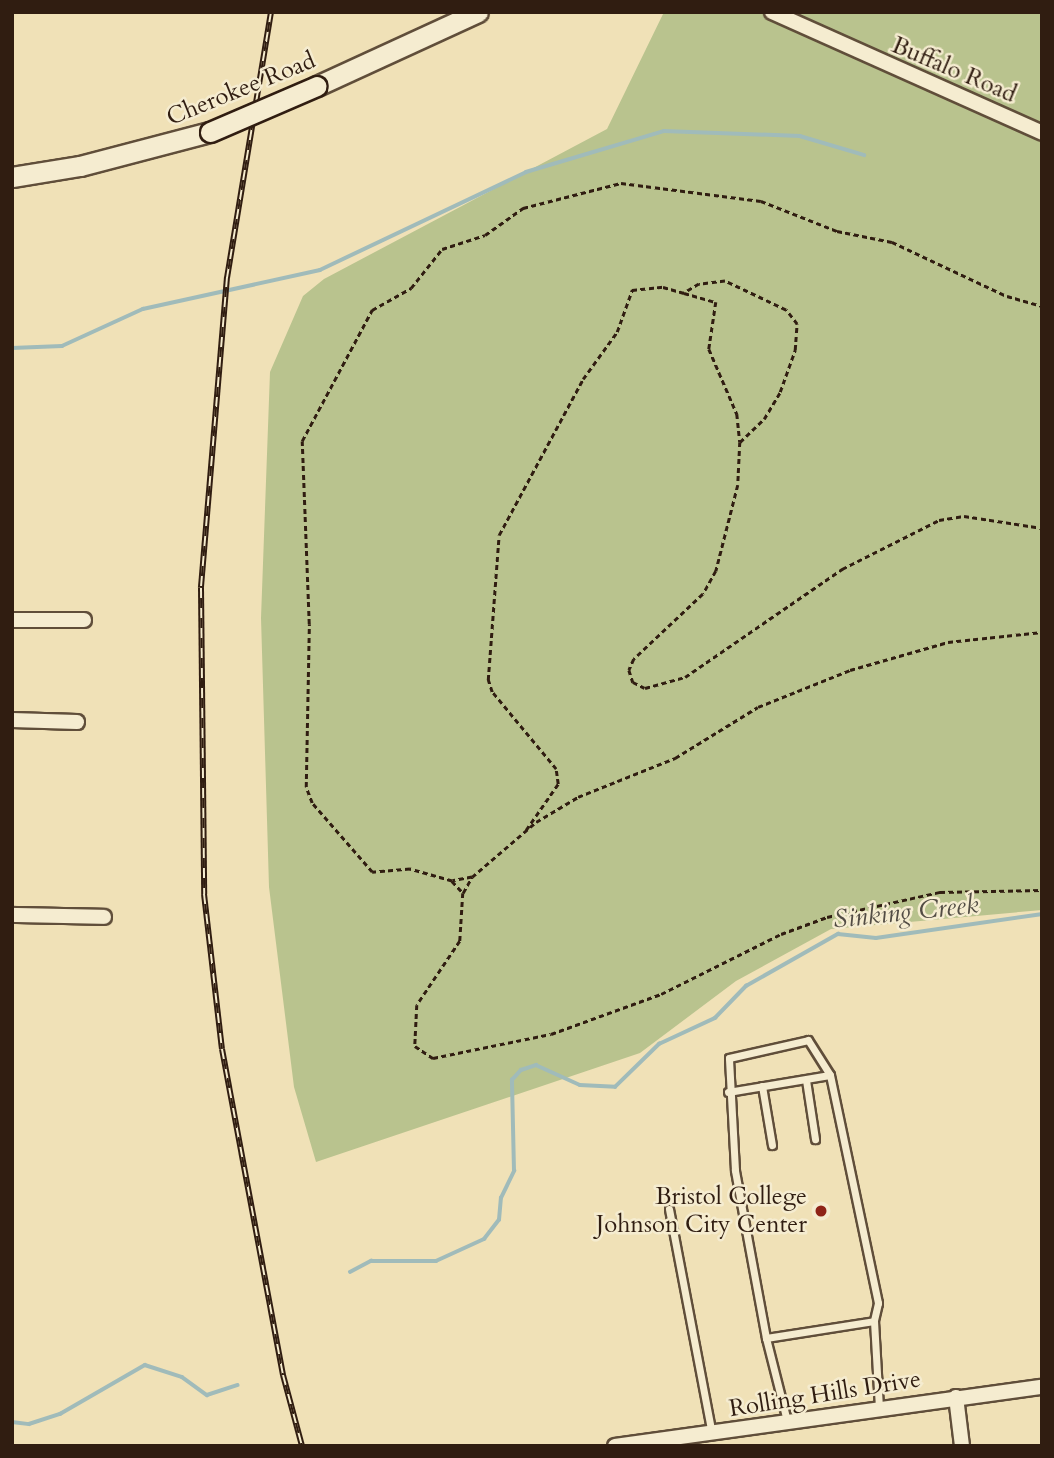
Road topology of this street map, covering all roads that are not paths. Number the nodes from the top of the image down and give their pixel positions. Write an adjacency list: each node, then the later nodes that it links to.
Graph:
1 (478, 12): 4 (main road, Cherokee Road, bridge)
2 (772, 12): 3 (street, Buffalo Road)
3 (1042, 133)
4 (12, 177)
5 (12, 620): 6 (street)
6 (84, 620)
7 (12, 720): 8 (street)
8 (77, 722)
9 (12, 915): 10 (street)
10 (104, 917)
11 (830, 1075): 12 (lane); 14 (lane); 18 (lane)
12 (806, 1080): 13 (lane); 15 (lane)
13 (762, 1086): 14 (lane); 16 (lane)
14 (728, 1092): 19 (lane)
15 (814, 1139)
16 (772, 1145)
17 (670, 1209): 24 (lane)
18 (874, 1321): 19 (lane); 22 (lane)
19 (766, 1338): 23 (lane)
20 (1042, 1387): 21 (street, Rolling Hills Drive)
21 (956, 1397): 22 (street, Rolling Hills Drive); 26 (street)
22 (879, 1408): 23 (street, Rolling Hills Drive)
23 (787, 1421): 24 (street, Rolling Hills Drive)
24 (712, 1434): 25 (street, Rolling Hills Drive)
25 (615, 1446)
26 (962, 1446)

